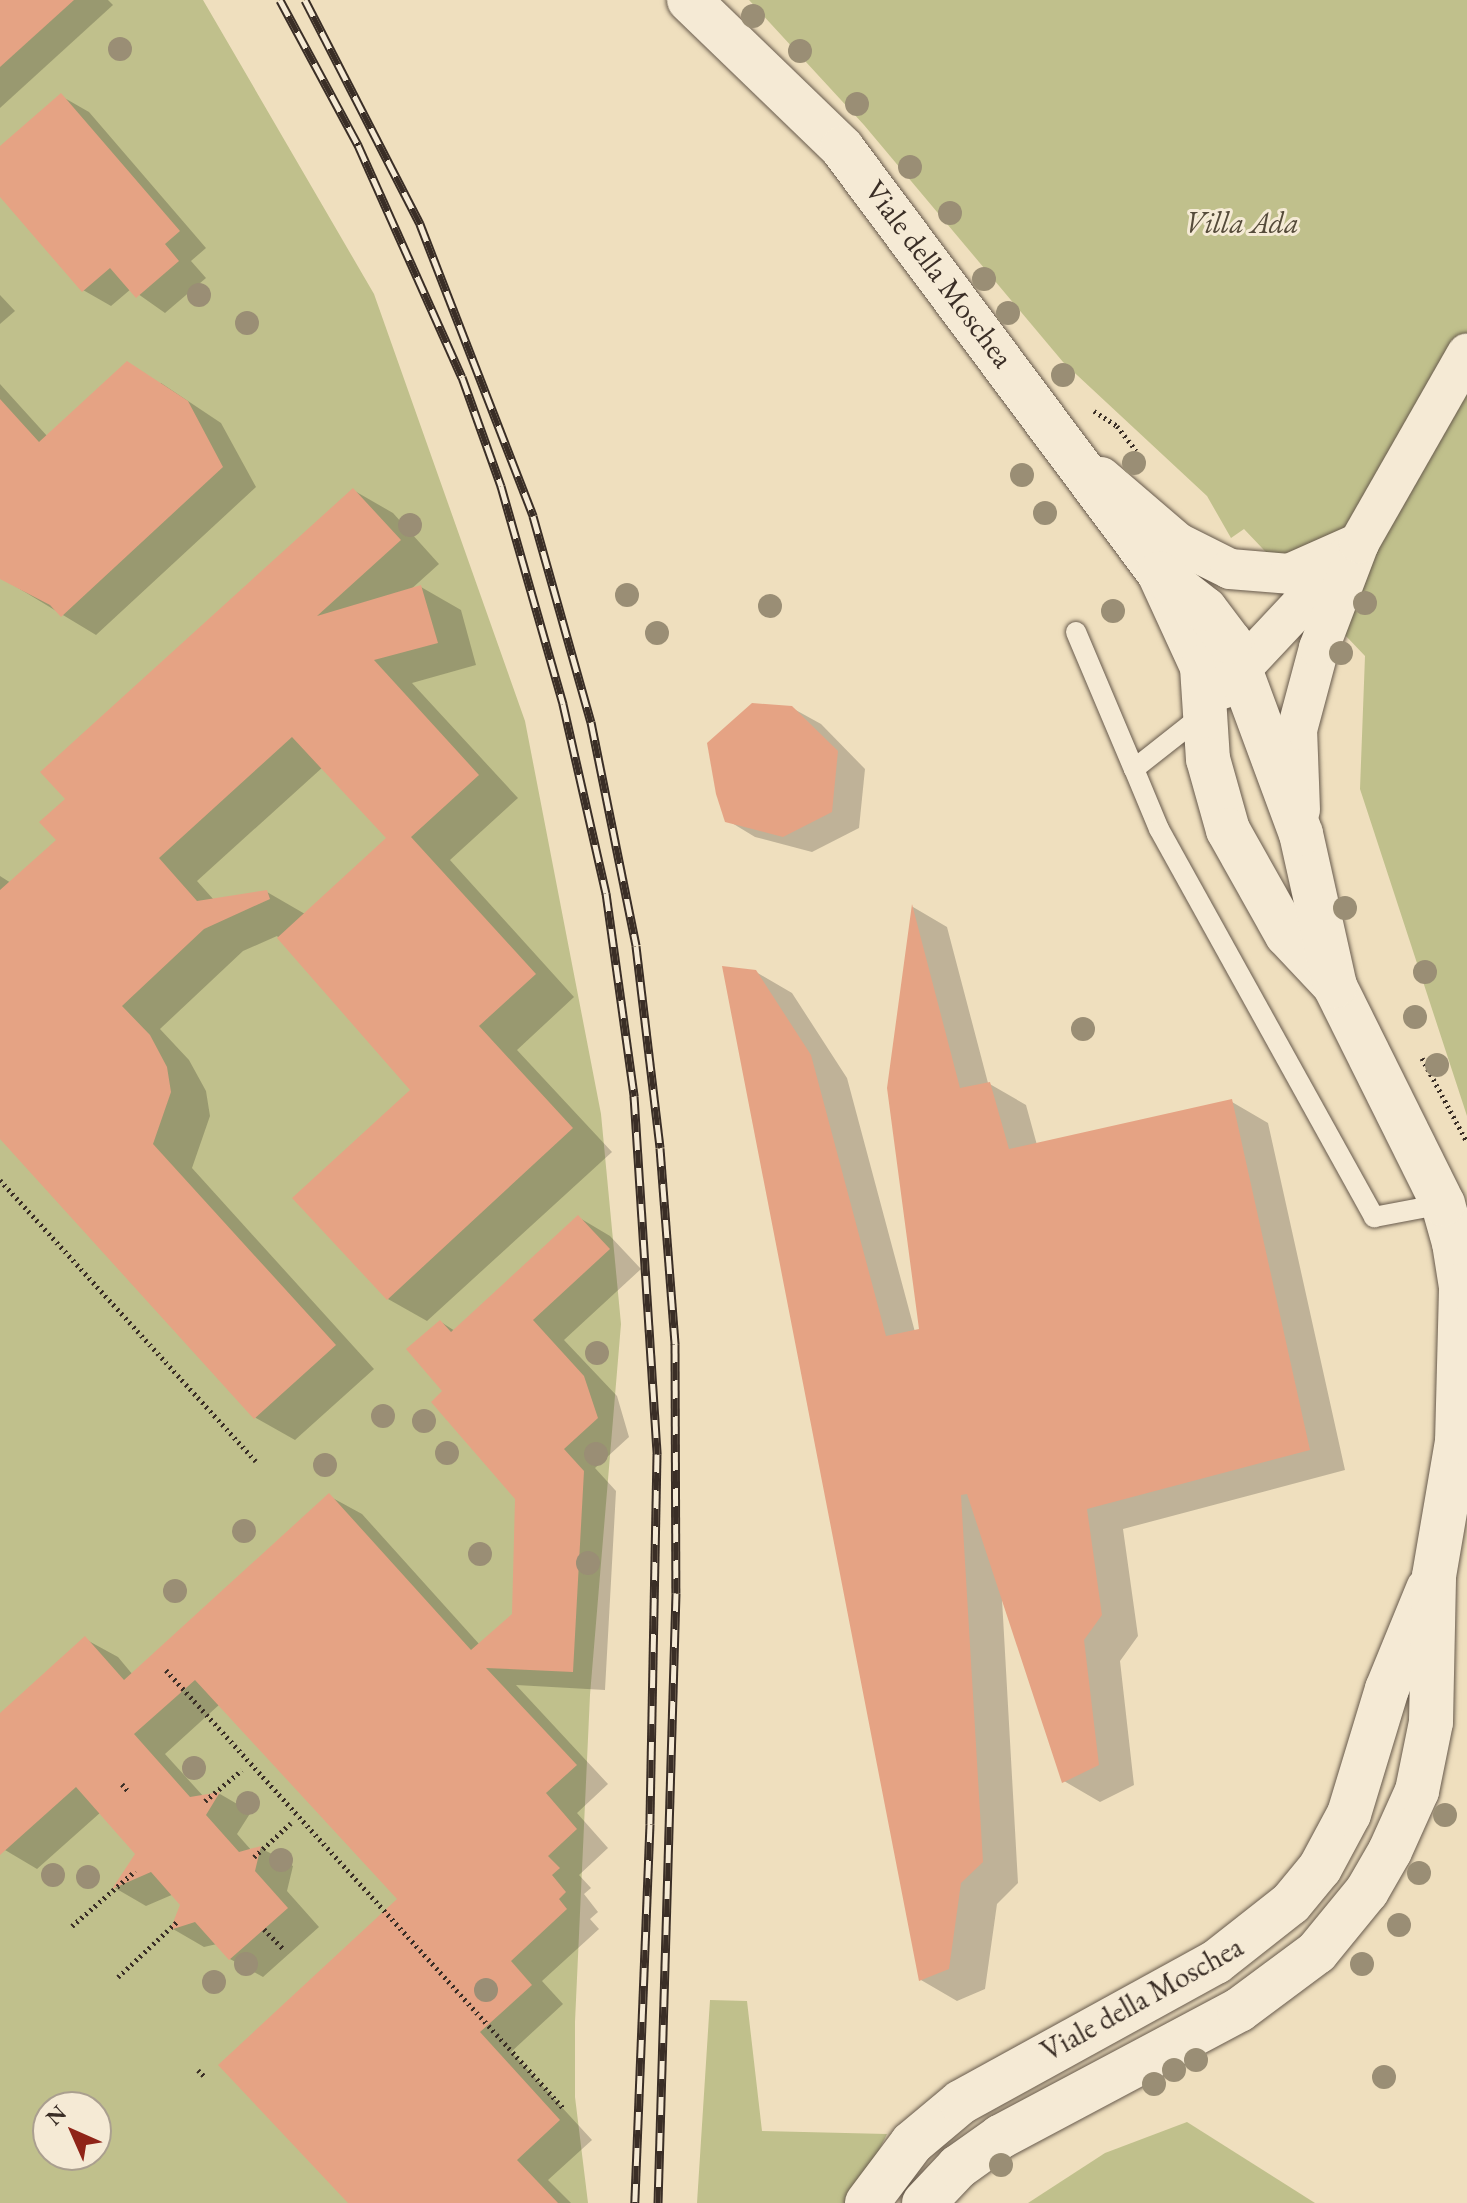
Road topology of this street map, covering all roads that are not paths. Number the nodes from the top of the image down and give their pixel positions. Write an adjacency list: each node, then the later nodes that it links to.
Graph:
1 (689, 0): 3 (street, Viale della Moschea)
2 (1467, 354): 4 (street)
3 (1073, 452): 4 (street); 5 (street, Viale della Moschea)
4 (1359, 543): 7 (street); 10 (street)
5 (1159, 573): 7 (street, Viale della Moschea); 8 (street, Viale della Moschea)
6 (1076, 632): 9 (lane)
7 (1240, 666): 8 (street); 10 (street, Viale della Moschea)
8 (1207, 712): 9 (lane); 11 (street, Viale della Moschea)
9 (1134, 769): 12 (lane)
10 (1301, 834): 11 (street, Viale della Moschea)
11 (1335, 986): 12 (street, Viale della Moschea)
12 (1443, 1204): 13 (street, Viale della Moschea)
13 (1462, 1447): 14 (street, Viale della Moschea)
14 (1434, 1576): 15 (street, Viale della Moschea); 16 (street, Viale della Moschea)
15 (867, 2203)
16 (924, 2203)

